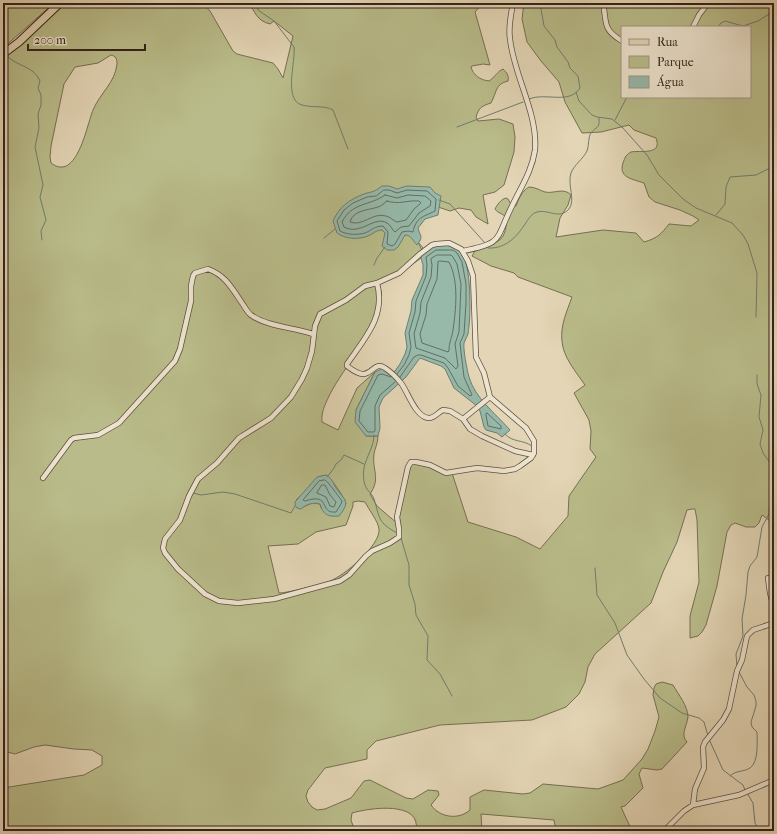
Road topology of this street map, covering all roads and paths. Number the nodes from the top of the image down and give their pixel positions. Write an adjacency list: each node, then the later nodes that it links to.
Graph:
1 (60, 3): 9 (main road)
2 (513, 3): 10 (street)
3 (603, 3): 8 (street)
4 (708, 3): 7 (street)
5 (750, 3): 6 (street)
6 (762, 3)
7 (693, 26)
8 (621, 40)
9 (3, 54)
10 (463, 251): 11 (street); 13 (street)
11 (377, 283): 12 (street); 14 (street)
12 (313, 334): 15 (street); 16 (street)
13 (490, 397): 14 (street); 15 (street)
14 (463, 419): 15 (street)
15 (533, 455)
16 (43, 478)
17 (768, 578): 18 (street)
18 (774, 608)
19 (774, 623): 21 (street)
20 (774, 780): 21 (street)
21 (693, 805): 22 (street)
22 (664, 831)

